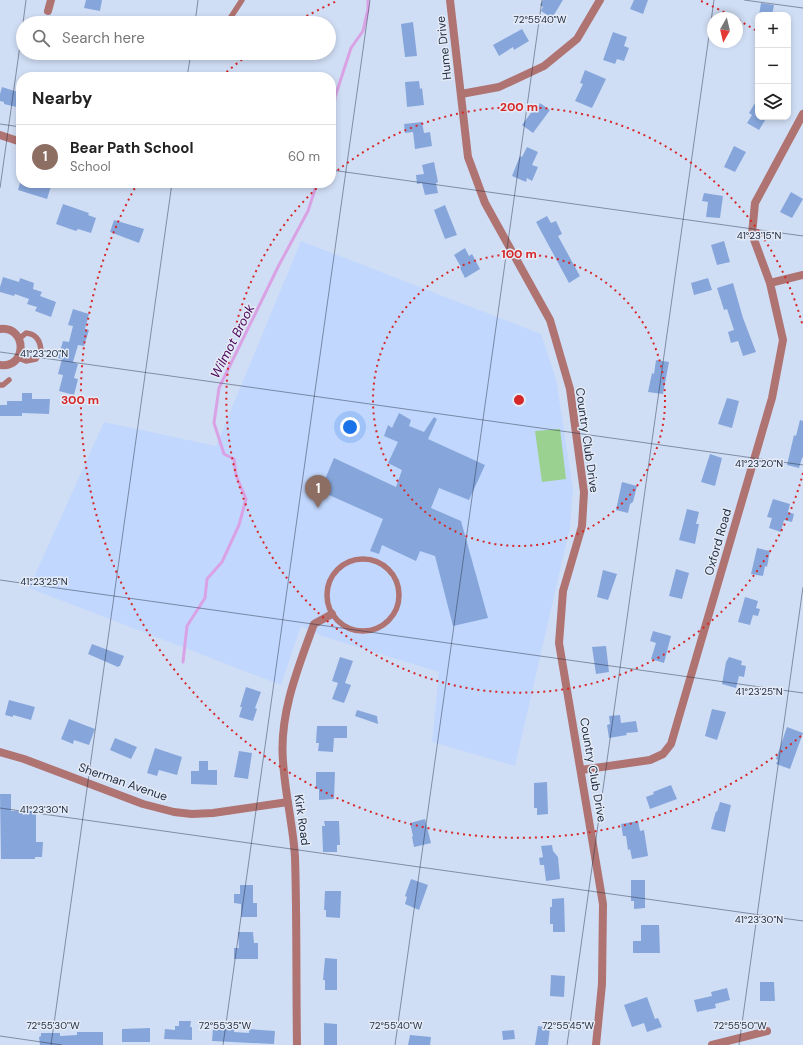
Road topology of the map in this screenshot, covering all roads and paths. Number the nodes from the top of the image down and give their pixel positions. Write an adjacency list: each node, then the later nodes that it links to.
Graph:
1 (51, 0): 5 (street)
2 (242, 0): 6 (lane)
3 (450, 0): 7 (street, Hume Drive)
4 (600, 0): 7 (street)
5 (48, 11)
6 (232, 16)
7 (461, 94): 21 (street, Country Club Drive)
8 (803, 114): 12 (street, Oxford Road)
9 (0, 135): 10 (street)
10 (16, 140)
11 (803, 275): 12 (street)
12 (770, 283): 21 (street, Oxford Road)
13 (0, 329): 14 (street)
14 (19, 338): 15 (street); 15 (lane)
15 (18, 358): 16 (street)
16 (0, 365)
17 (9, 380): 18 (lane)
18 (0, 385)
19 (332, 614): 19 (lane); 22 (street, Kirk Road)
20 (0, 752): 22 (street, Sherman Avenue)
21 (581, 770): 25 (street, Country Club Drive)
22 (288, 802): 24 (street, Kirk Road)
23 (767, 1031): 26 (street)
24 (297, 1045)
25 (596, 1045)
26 (712, 1045)

